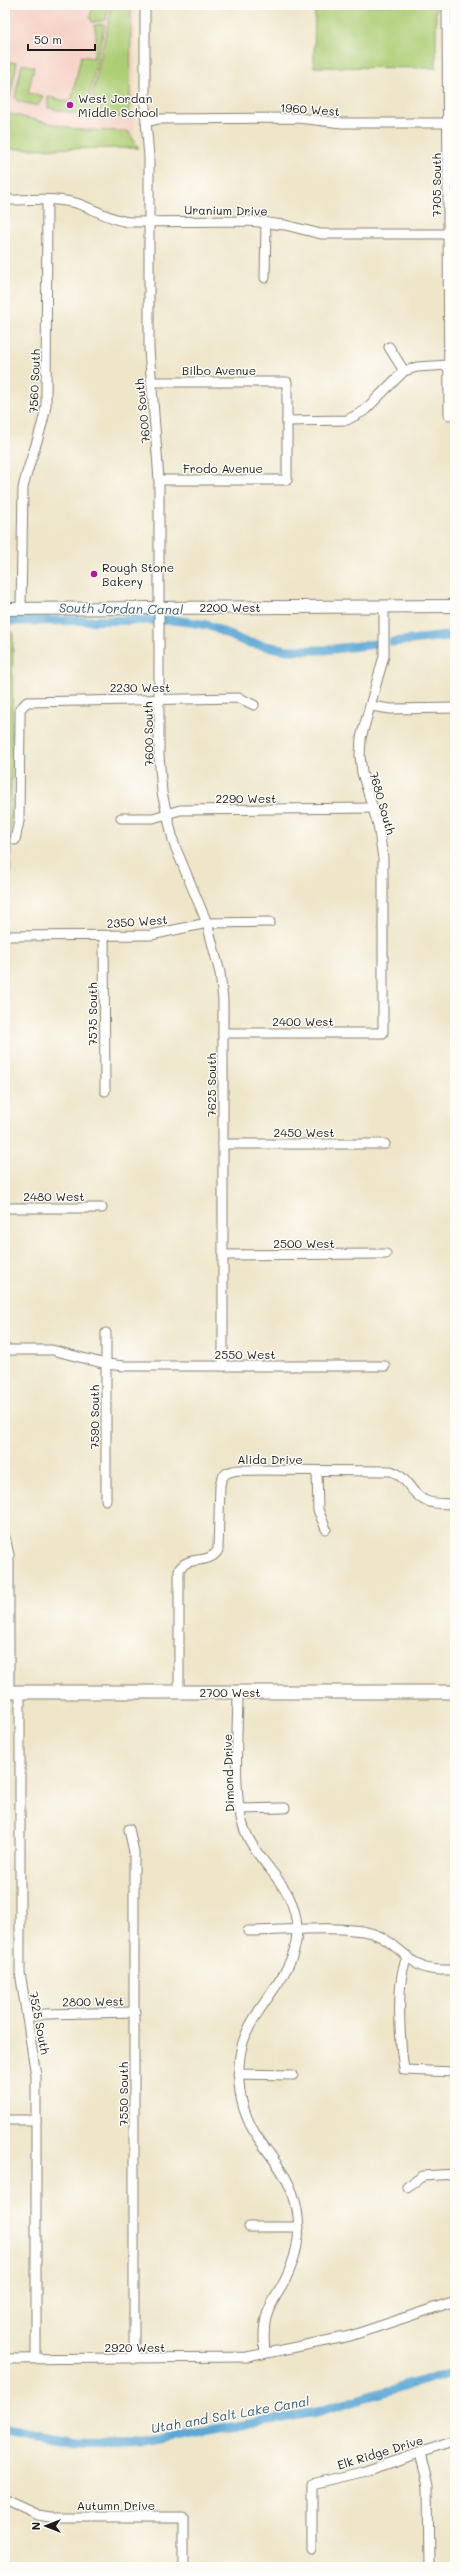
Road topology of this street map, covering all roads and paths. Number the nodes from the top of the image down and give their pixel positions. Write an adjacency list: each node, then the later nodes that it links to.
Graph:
1 (144, 5): 3 (street, 7600 South)
2 (448, 5): 4 (street, 7705 South)
3 (146, 122): 4 (street, 1960 West); 7 (street, 7600 South)
4 (448, 123): 9 (street, 7705 South)
5 (5, 200): 6 (street, Uranium Drive)
6 (47, 200): 7 (street, Uranium Drive); 20 (street, 7560 South)
7 (149, 222): 8 (street, Uranium Drive); 14 (street, 7600 South)
8 (266, 222): 9 (street, Uranium Drive); 10 (street)
9 (448, 234): 12 (street, 7705 South)
10 (265, 278)
11 (389, 347): 13 (street)
12 (449, 365): 13 (street); 15 (street, 7705 South)
13 (404, 372): 16 (street)
14 (151, 382): 16 (street, Bilbo Avenue); 17 (street, 7600 South)
15 (449, 415)
16 (287, 421): 17 (street, Frodo Avenue)
17 (159, 480): 22 (street, 7600 South)
18 (455, 606): 19 (street, 2200 West)
19 (384, 607): 22 (street, 2200 West); 25 (street, 7680 South)
20 (22, 608): 21 (street, 2200 West); 22 (street, 2200 West)
21 (5, 609)
22 (160, 616): 23 (street, 7600 South)
23 (159, 699): 24 (street, 2230 West); 28 (street, 7600 South); 30 (street, 2230 West)
24 (254, 705)
25 (370, 706): 26 (street); 27 (street, 7680 South)
26 (455, 708)
27 (373, 808): 28 (street, 2290 West); 36 (street, 7680 South)
28 (166, 814): 29 (street, 2290 West); 32 (street, 7625 South)
29 (120, 818)
30 (15, 840)
31 (270, 922): 32 (street, 2350 West)
32 (207, 923): 34 (street, 2350 West); 35 (street, 7625 South)
33 (5, 936): 34 (street, 2350 West)
34 (104, 936): 37 (street, 7575 South)
35 (223, 1033): 36 (street, 2400 West); 38 (street, 7625 South)
36 (383, 1033)
37 (105, 1091)
38 (223, 1144): 39 (street, 2450 West); 43 (street, 7625 South)
39 (385, 1144)
40 (5, 1208): 41 (street, 2480 West)
41 (102, 1208)
42 (386, 1254): 43 (street, 2500 West)
43 (223, 1255): 47 (street, 7625 South)
44 (106, 1333): 46 (street, 7590 South)
45 (5, 1350): 46 (street, 2550 West)
46 (106, 1364): 47 (street, 2550 West); 50 (street, 7590 South)
47 (223, 1366): 48 (street, 2550 West)
48 (385, 1366)
49 (318, 1471): 51 (street, Alida Drive); 52 (street); 55 (street, Alida Drive)
50 (106, 1500)
51 (455, 1504)
52 (326, 1529)
53 (5, 1537): 54 (street, 7525 South)
54 (11, 1692): 55 (main road, 2700 West); 66 (street, 7525 South)
55 (179, 1692): 56 (main road, 2700 West)
56 (238, 1692): 57 (main road, 2700 West); 59 (street, Dimond Drive)
57 (455, 1692)
58 (285, 1808): 59 (street)
59 (240, 1809): 62 (street, Dimond Drive)
60 (129, 1829): 65 (street, 7550 South)
61 (248, 1931): 62 (street)
62 (297, 1931): 63 (street); 68 (street, Dimond Drive)
63 (408, 1956): 64 (street); 67 (street)
64 (455, 1970)
65 (135, 2012): 66 (street, 2800 West); 80 (street, 7550 South)
66 (28, 2018): 71 (street, 7525 South)
67 (455, 2072)
68 (238, 2074): 69 (street); 75 (street, Dimond Drive)
69 (293, 2075)
70 (5, 2120): 71 (street)
71 (36, 2120): 79 (street, 7525 South)
72 (455, 2174): 73 (street)
73 (407, 2187)
74 (249, 2227): 75 (street)
75 (299, 2227): 77 (street, Dimond Drive)
76 (455, 2301): 77 (street, 2920 West)
77 (264, 2353): 80 (street, 2920 West)
78 (5, 2359): 79 (street, 2920 West)
79 (36, 2359): 80 (street, 2920 West)
80 (134, 2359)
81 (455, 2441): 82 (street, Elk Ridge Drive)
82 (420, 2453): 84 (street, Elk Ridge Drive); 86 (street)
83 (5, 2500): 85 (street, Autumn Drive)
84 (312, 2548)
85 (183, 2567)
86 (429, 2567)

